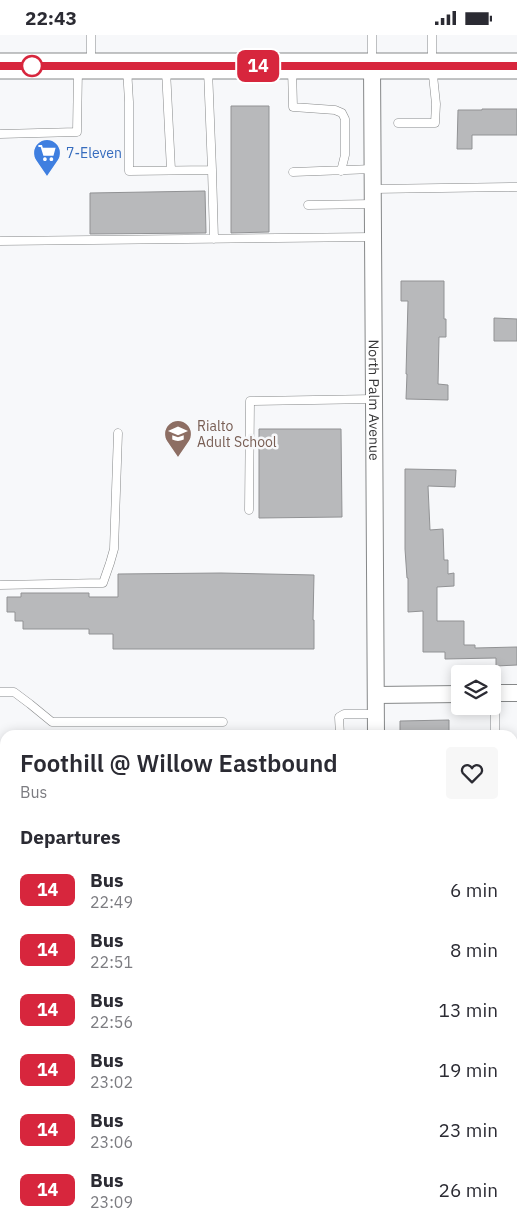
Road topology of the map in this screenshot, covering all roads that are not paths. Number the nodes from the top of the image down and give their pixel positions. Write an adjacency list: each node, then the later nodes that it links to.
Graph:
1 (91, 35): 5 (lane)
2 (372, 35): 10 (lane)
3 (432, 35): 11 (lane)
4 (0, 66): 5 (main road)
5 (84, 66): 6 (main road); 14 (lane)
6 (127, 66): 7 (main road); 17 (lane)
7 (166, 66): 8 (main road); 17 (lane)
8 (208, 66): 9 (main road); 16 (lane)
9 (292, 66): 10 (main road); 18 (lane)
10 (372, 66): 11 (main road); 15 (street, North Palm Avenue)
11 (432, 66): 12 (main road); 13 (lane)
12 (517, 66)
13 (398, 123)
14 (0, 134)
15 (373, 169): 18 (lane); 21 (street, North Palm Avenue)
16 (212, 170): 17 (lane); 24 (lane)
17 (171, 171)
18 (341, 171): 19 (lane)
19 (293, 172)
20 (517, 187): 21 (lane)
21 (373, 196): 22 (lane); 23 (street, North Palm Avenue)
22 (308, 205)
23 (373, 237): 24 (lane); 26 (street, North Palm Avenue)
24 (214, 239): 25 (lane)
25 (0, 241)
26 (374, 399): 28 (lane); 34 (street, North Palm Avenue)
27 (118, 433): 29 (lane)
28 (249, 510)
29 (0, 585)
30 (0, 692): 37 (lane)
31 (501, 693): 32 (street)
32 (517, 693)
33 (451, 694): 34 (street)
34 (376, 695): 35 (street, North Palm Avenue)
35 (376, 713): 38 (lane); 39 (street, North Palm Avenue)
36 (495, 715): 40 (lane)
37 (223, 722)
38 (340, 730)
39 (376, 730)
40 (495, 730)

